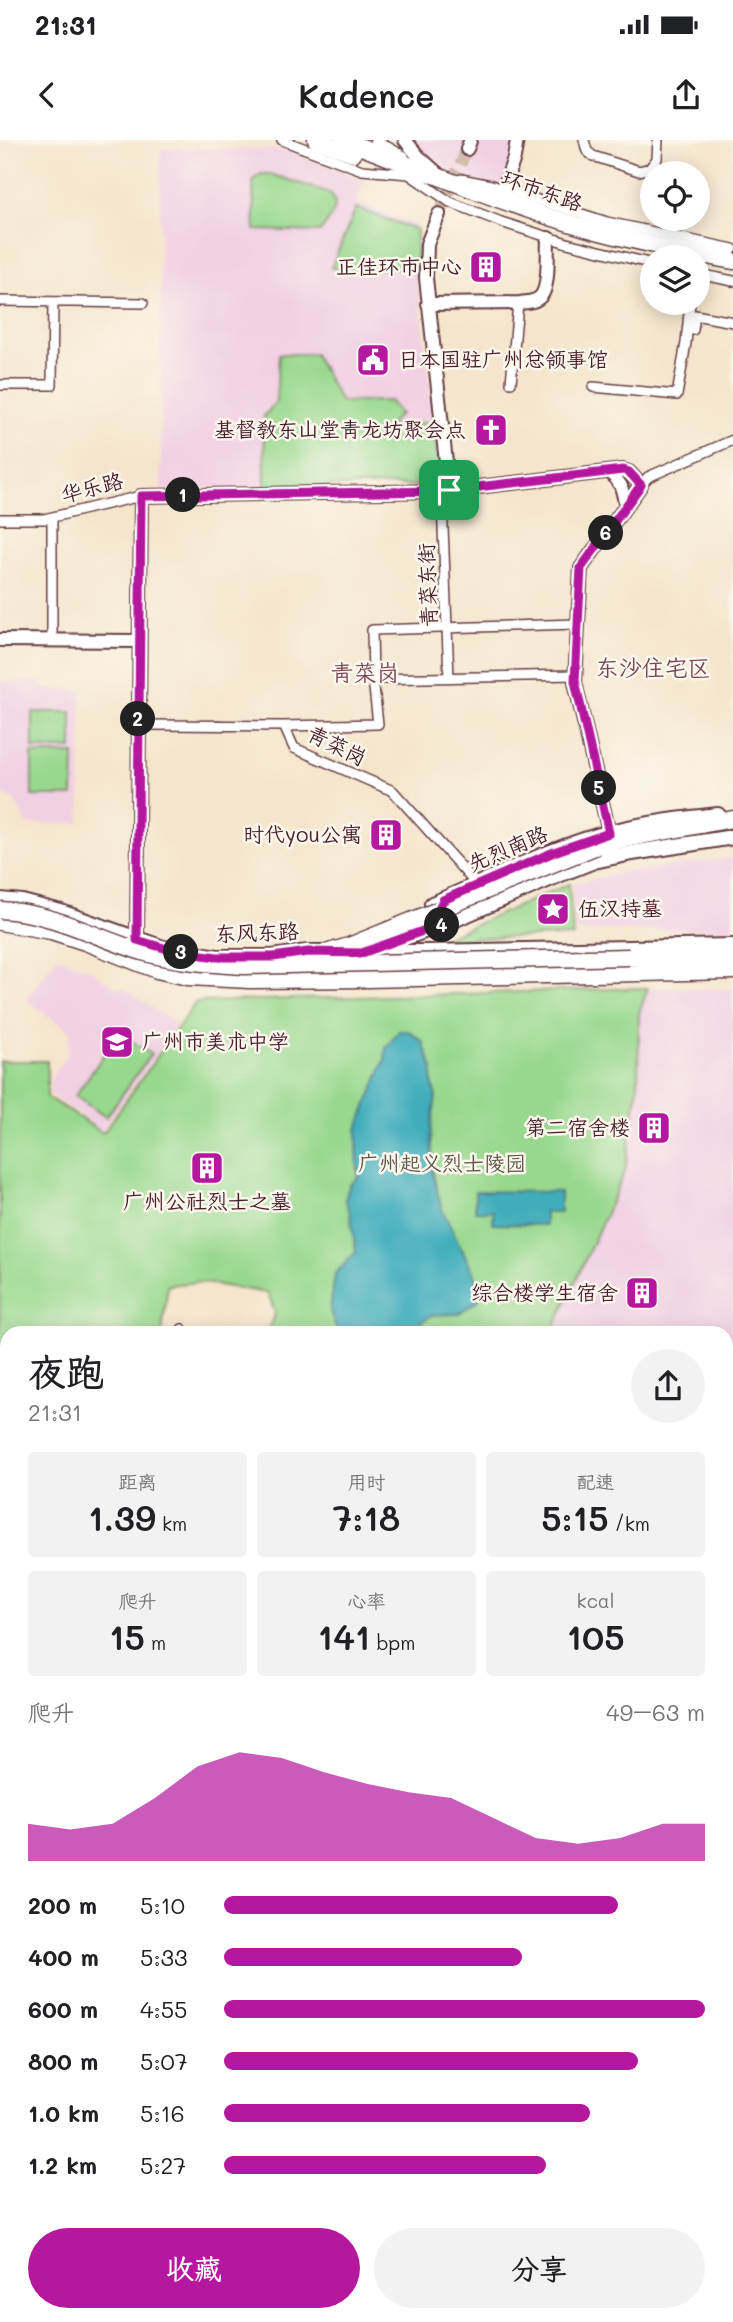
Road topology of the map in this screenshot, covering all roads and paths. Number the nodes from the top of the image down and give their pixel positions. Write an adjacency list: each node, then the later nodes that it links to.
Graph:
1 (282, 140): 9 (street)
2 (316, 140): 9 (highway, 环市东路)
3 (343, 140): 10 (highway, 环市东路)
4 (374, 140): 10 (street)
5 (405, 140): 10 (street)
6 (517, 140): 11 (street)
7 (584, 140): 8 (street)
8 (658, 140)
9 (409, 174): 13 (street); 15 (highway, 环市东路)
10 (441, 177): 11 (highway, 环市东路)
11 (502, 195): 14 (street); 17 (highway, 环市东路)
12 (440, 215): 26 (street)
13 (548, 238): 16 (street); 25 (street)
14 (733, 249)
15 (640, 250)
16 (640, 261)
17 (733, 261)
18 (710, 266): 19 (highway)
19 (733, 271)
20 (710, 276): 21 (street)
21 (733, 281)
22 (0, 301): 23 (street)
23 (52, 302): 24 (street); 31 (street)
24 (143, 303)
25 (518, 303): 26 (street); 30 (street)
26 (428, 304): 36 (street)
27 (689, 315): 29 (street)
28 (733, 322): 29 (street)
29 (684, 354): 32 (street)
30 (511, 383)
31 (0, 385)
32 (593, 387)
33 (733, 439): 35 (street)
34 (611, 472): 35 (street, 华乐路); 36 (street, 华乐路); 38 (street)
35 (641, 485): 38 (street)
36 (447, 490): 37 (street, 华乐路); 42 (street, 青菜东街)
37 (141, 496): 39 (street, 华乐路); 45 (street)
38 (626, 505): 41 (street)
39 (52, 517): 40 (street, 华乐路); 44 (street)
40 (0, 519)
41 (578, 624): 42 (street); 46 (street)
42 (447, 628): 47 (street, 青菜东街); 48 (street)
43 (0, 640): 44 (street)
44 (52, 640): 45 (street)
45 (138, 641): 62 (street)
46 (576, 676): 47 (street); 53 (street)
47 (449, 678): 48 (street)
48 (373, 679): 50 (street)
49 (148, 725): 50 (street, 青菜岗)
50 (284, 726): 55 (street, 青菜岗)
51 (733, 813): 53 (main road, 先烈南路)
52 (733, 819): 67 (highway, bridge)
53 (609, 833): 55 (main road, 先烈南路)
54 (733, 837): 59 (main road, 先烈南路)
55 (477, 886): 57 (main road, 先烈南路)
56 (0, 900): 62 (main road, 东风东路)
57 (443, 900): 59 (main road); 64 (main road, 先烈南路)
58 (0, 910): 67 (highway, bridge)
59 (453, 920): 65 (main road, 先烈南路)
60 (0, 922): 68 (highway)
61 (0, 933): 71 (highway)
62 (137, 940): 64 (main road, 东风东路); 68 (street)
63 (733, 946): 65 (main road, 东风东路)
64 (308, 952): 65 (main road, 东风东路)
65 (362, 953): 70 (main road, 先烈南路)
66 (733, 956): 67 (highway, bridge)
67 (284, 965)
68 (157, 970): 70 (highway)
69 (733, 971): 71 (highway)
70 (270, 979): 71 (highway)
71 (367, 979)
72 (664, 2322): 73 (street)
73 (678, 2322)

